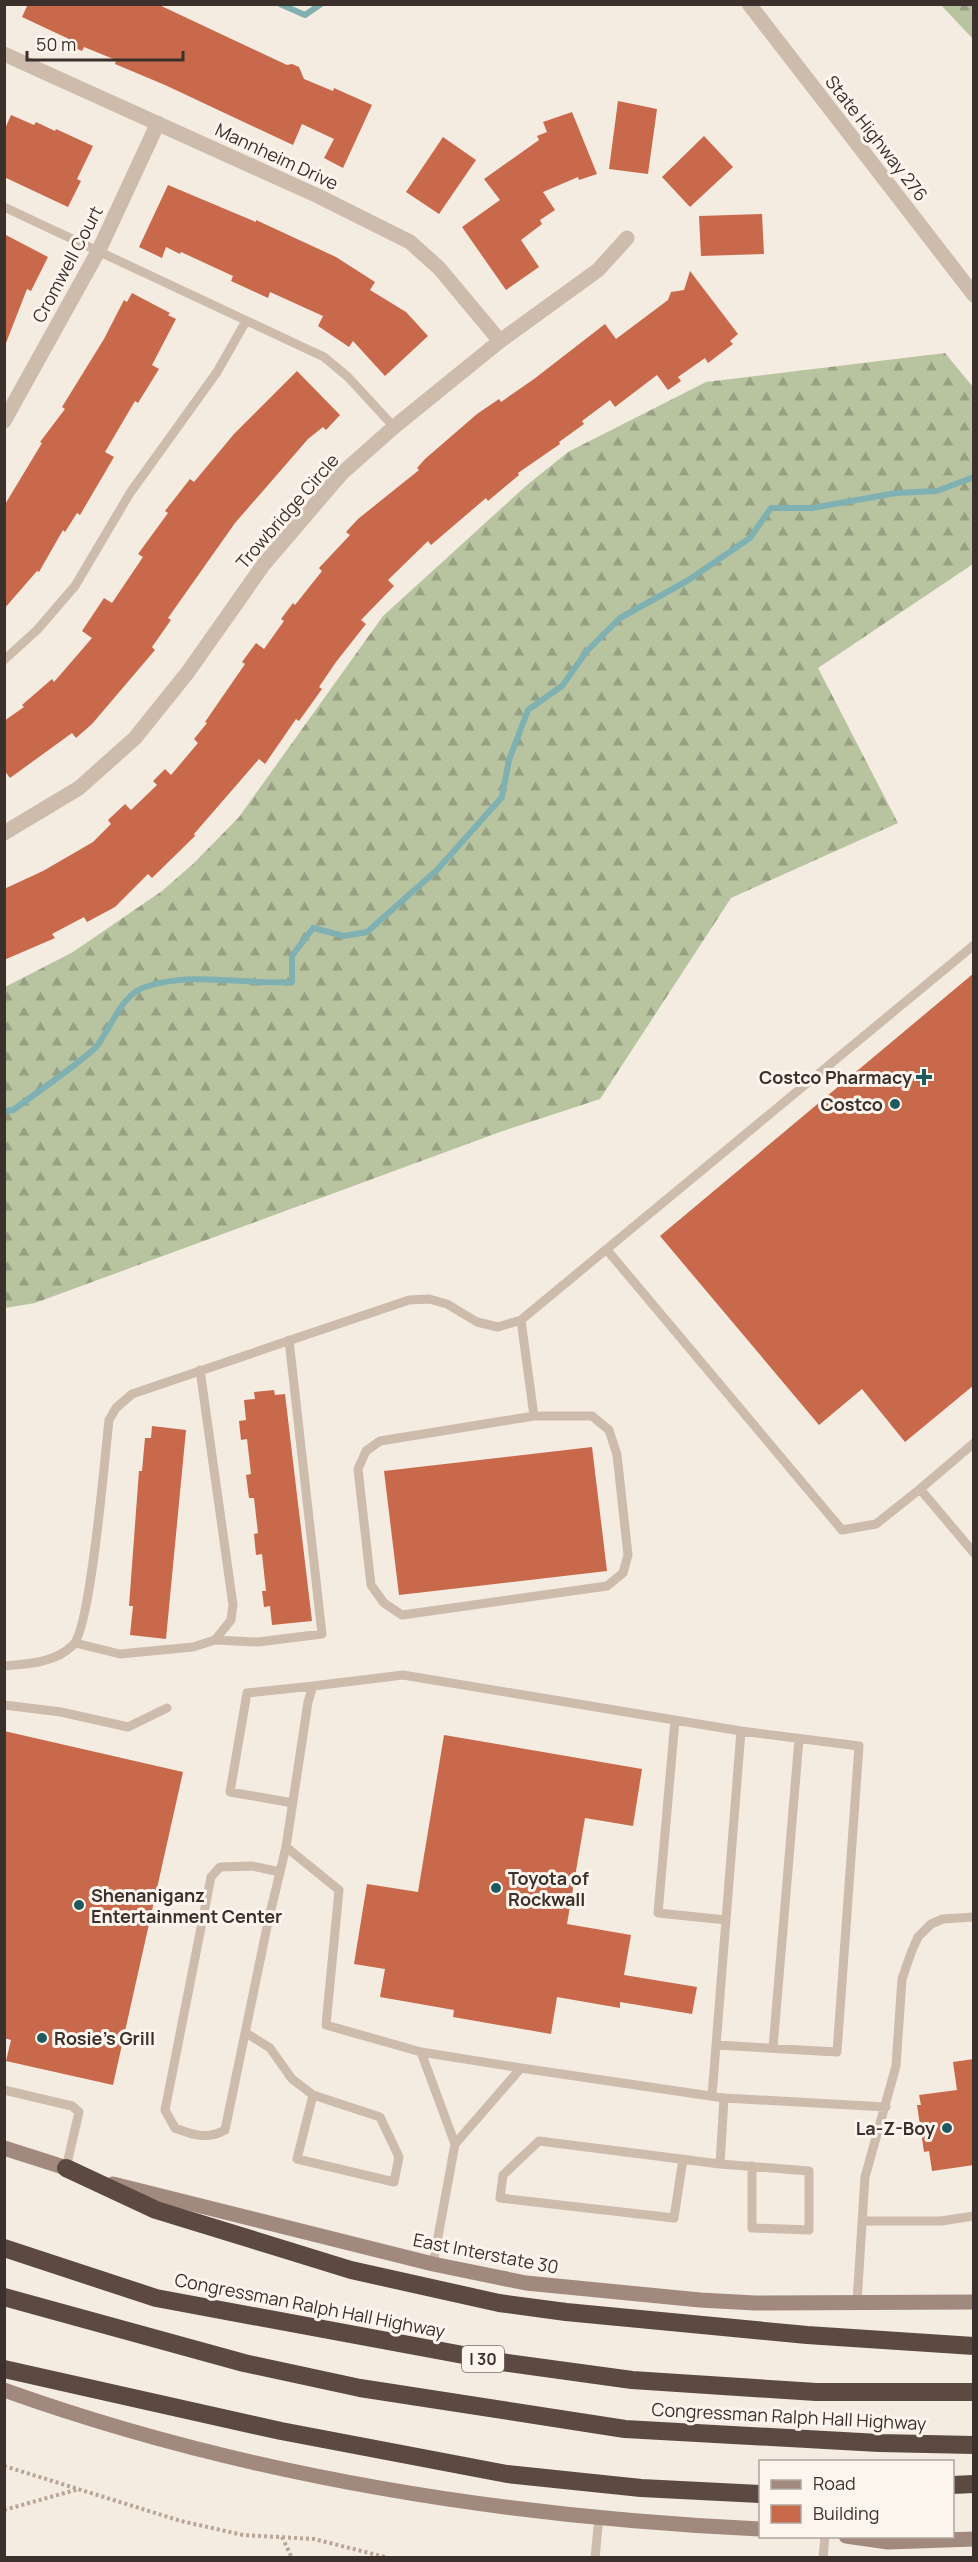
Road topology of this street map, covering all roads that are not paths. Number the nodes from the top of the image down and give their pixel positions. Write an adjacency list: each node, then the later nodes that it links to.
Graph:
1 (749, 4): 7 (street, State Highway 276)
2 (4, 54): 3 (street, Mannheim Drive)
3 (158, 123): 6 (street, Cromwell Court); 9 (street, Mannheim Drive)
4 (4, 207): 6 (lane)
5 (627, 238): 9 (street, Trowbridge Circle)
6 (99, 250): 8 (lane); 10 (street, Cromwell Court)
7 (974, 295)
8 (246, 321): 11 (lane); 12 (lane)
9 (500, 341): 11 (street, Trowbridge Circle)
10 (4, 421)
11 (394, 427): 13 (street, Trowbridge Circle)
12 (4, 660)
13 (4, 833)
14 (974, 945): 15 (lane)
15 (607, 1250): 16 (lane); 21 (lane)
16 (521, 1320): 17 (lane); 19 (lane)
17 (290, 1340): 18 (lane); 23 (lane)
18 (200, 1371): 23 (lane); 24 (lane)
19 (534, 1416): 19 (lane)
20 (974, 1443): 21 (lane)
21 (920, 1489): 22 (lane)
22 (974, 1553)
23 (215, 1640): 24 (lane)
24 (75, 1643): 25 (lane)
25 (4, 1666)
26 (313, 1686): 29 (lane); 32 (lane); 32 (lane)
27 (4, 1705): 28 (lane)
28 (167, 1708)
29 (675, 1720): 30 (lane); 36 (lane)
30 (741, 1731): 31 (lane); 36 (lane)
31 (799, 1739): 39 (lane); 39 (lane)
32 (293, 1803): 33 (lane)
33 (286, 1847): 34 (lane); 40 (lane)
34 (280, 1872): 37 (lane); 37 (lane)
35 (974, 1917): 46 (lane)
36 (726, 1920): 38 (lane)
37 (246, 2033): 43 (lane)
38 (716, 2045): 39 (lane); 44 (lane)
39 (773, 2048)
40 (421, 2052): 41 (lane); 47 (lane)
41 (521, 2068): 44 (lane); 47 (lane)
42 (4, 2090): 52 (lane)
43 (313, 2095): 43 (lane)
44 (712, 2096): 45 (lane)
45 (724, 2098): 46 (lane); 50 (lane)
46 (886, 2107): 54 (lane)
47 (455, 2144): 56 (lane)
48 (4, 2148): 52 (main road, East Interstate 30)
49 (683, 2159): 49 (lane); 50 (lane)
50 (720, 2164): 51 (lane)
51 (752, 2166): 51 (lane)
52 (66, 2168): 56 (main road, East Interstate 30); 60 (highway)
53 (974, 2216): 54 (lane)
54 (862, 2221): 58 (lane)
55 (4, 2248): 63 (highway, Congressman Ralph Hall Highway / I 30)
56 (433, 2264): 58 (main road, East Interstate 30)
57 (4, 2297): 64 (highway, Congressman Ralph Hall Highway)
58 (857, 2302): 59 (main road, East Interstate 30)
59 (974, 2302)
60 (974, 2346)
61 (4, 2369): 67 (highway)
62 (4, 2391): 68 (main road)
63 (974, 2392)
64 (974, 2445)
65 (974, 2484): 66 (highway)
66 (954, 2486)
67 (759, 2494)
68 (599, 2517): 69 (main road); 73 (lane)
69 (759, 2529)
70 (825, 2538): 74 (lane)
71 (860, 2538): 72 (main road)
72 (974, 2539)
73 (595, 2558)
74 (823, 2558)

